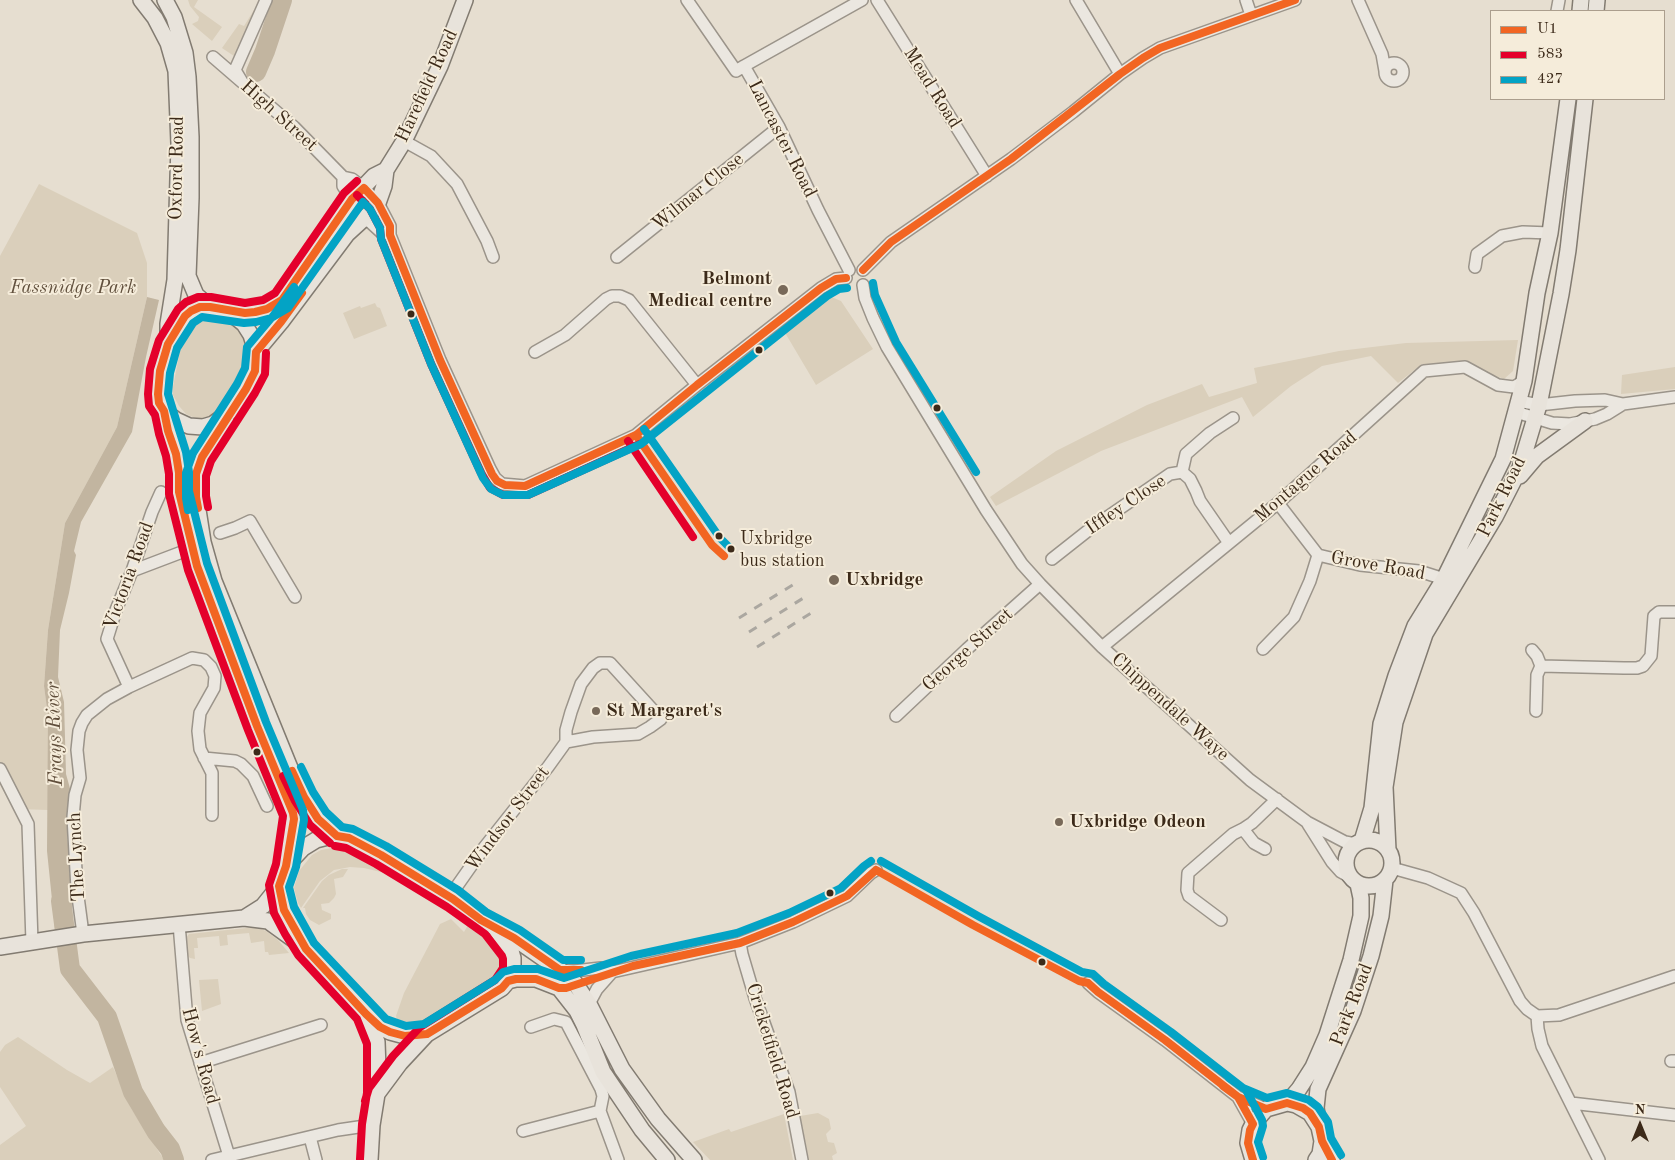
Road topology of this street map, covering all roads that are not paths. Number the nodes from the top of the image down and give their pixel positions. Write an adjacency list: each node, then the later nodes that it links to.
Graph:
1 (141, 0): 41 (main road, Oxford Road)
2 (165, 0): 39 (main road, Oxford Road)
3 (266, 0): 19 (street)
4 (465, 0): 23 (main road, Harefield Road)
5 (687, 0): 16 (street, Lancaster Road)
6 (862, 0): 16 (street)
7 (877, 0): 25 (street, Mead Road)
8 (1076, 0): 18 (street)
9 (1246, 0): 12 (street)
10 (1295, 0): 12 (street)
11 (1358, 0): 13 (street)
12 (1251, 15): 18 (street)
13 (1382, 54): 15 (street); 17 (street)
14 (213, 57): 19 (street, High Street)
15 (1398, 63): 17 (street); 17 (street)
16 (744, 66): 22 (street, Lancaster Road)
17 (1385, 71)
18 (1120, 74): 25 (street)
19 (242, 82): 26 (street, High Street)
20 (1568, 100): 31 (main road, Park Road)
21 (1585, 100): 51 (main road, Park Road)
22 (778, 128): 34 (street, Wilmar Close); 37 (street, Lancaster Road)
23 (404, 141): 24 (main road, Harefield Road); 33 (street)
24 (386, 170): 27 (main road, Harefield Road); 29 (main road, Harefield Road)
25 (987, 176): 36 (street)
26 (343, 177): 27 (street, High Street); 28 (street, High Street)
27 (364, 188): 28 (main road, Harefield Road); 29 (street, High Street)
28 (352, 199): 40 (main road, Harefield Road)
29 (378, 203): 30 (main road, Harefield Road); 32 (street)
30 (364, 219): 32 (street); 42 (main road, Harefield Road)
31 (1550, 233): 35 (street); 44 (main road, Park Road)
32 (390, 235): 45 (street)
33 (493, 258)
34 (617, 258)
35 (1475, 267)
36 (863, 270): 37 (street); 38 (street)
37 (848, 274): 38 (street); 45 (street)
38 (862, 285): 65 (street, Chippendale Waye)
39 (210, 307): 40 (main road); 41 (main road)
40 (228, 311): 42 (main road)
41 (168, 344): 50 (main road)
42 (256, 352): 49 (main road)
43 (535, 352): 45 (street)
44 (1524, 381): 48 (main road, Park Road); 57 (street, Montague Road)
45 (697, 385)
46 (1675, 397): 47 (street)
47 (1623, 404): 51 (street); 53 (street)
48 (1518, 406): 51 (street); 64 (main road, Park Road)
49 (232, 410): 50 (main road); 83 (main road)
50 (164, 411): 87 (main road)
51 (1537, 412): 53 (street); 55 (main road, Park Road)
52 (1233, 418): 54 (street)
53 (1585, 421): 55 (main road)
54 (1182, 472): 59 (street, Iffley Close); 62 (street, Iffley Close)
55 (1510, 487): 86 (main road, Park Road)
56 (161, 492): 63 (street, Victoria Road)
57 (1278, 503): 59 (street, Montague Road); 61 (street, Grove Road)
58 (220, 533): 66 (street)
59 (1229, 543): 68 (street, Montague Road)
60 (182, 552): 63 (street)
61 (1318, 555): 64 (street, Grove Road); 69 (street)
62 (1052, 559)
63 (132, 571): 72 (street, Victoria Road)
64 (1444, 580): 84 (main road, Park Road)
65 (1040, 584): 68 (street, Chippendale Waye); 74 (street, George Street)
66 (295, 597)
67 (1675, 612): 71 (street)
68 (1102, 647): 78 (street, Chippendale Waye)
69 (1263, 649)
70 (1532, 650): 71 (street)
71 (1541, 666): 73 (street)
72 (129, 687): 76 (street, The Lynch); 97 (street, The Lynch)
73 (1536, 711)
74 (896, 716)
75 (566, 742): 75 (street, Windsor Street); 92 (street, Windsor Street)
76 (204, 758): 79 (street); 80 (street)
77 (0, 769): 98 (street)
78 (1277, 799): 81 (street, Chippendale Waye); 82 (street)
79 (267, 806)
80 (212, 815)
81 (1307, 822): 84 (street); 90 (street)
82 (1243, 829): 85 (street); 94 (street)
83 (338, 836): 87 (main road); 92 (main road)
84 (1359, 842): 86 (main road); 90 (main road)
85 (1264, 849)
86 (1388, 850): 89 (main road)
87 (286, 866): 91 (main road)
88 (876, 870): 99 (street)
89 (1388, 874): 90 (main road); 109 (street); 124 (main road, Park Road)
90 (1354, 881): 116 (main road, Park Road)
91 (279, 886): 93 (main road); 101 (main road)
92 (450, 896): 96 (main road)
93 (244, 918): 95 (main road); 101 (main road)
94 (1222, 920)
95 (179, 924): 97 (main road); 113 (street, How's Road)
96 (492, 927): 102 (main road); 105 (main road)
97 (79, 934): 98 (main road)
98 (40, 941): 100 (main road)
99 (740, 943): 103 (street); 136 (street, Cricketfield Road)
100 (0, 947)
101 (306, 949): 108 (main road)
102 (560, 970): 103 (street); 107 (main road)
103 (612, 972): 107 (street)
104 (1675, 976): 109 (street)
105 (508, 981): 112 (main road); 134 (main road)
106 (1088, 983): 115 (street)
107 (590, 1004): 135 (main road)
108 (366, 1014): 112 (main road); 114 (main road)
109 (1537, 1016): 117 (street)
110 (321, 1025): 113 (street)
111 (531, 1027): 119 (street)
112 (427, 1034): 114 (main road)
113 (200, 1064): 127 (street, How's Road)
114 (377, 1094): 121 (main road)
115 (1238, 1097): 118 (street); 122 (street)
116 (1287, 1103): 118 (main road); 124 (main road)
117 (1570, 1103): 120 (street); 139 (street)
118 (1266, 1109): 122 (main road)
119 (600, 1111): 123 (street); 133 (street)
120 (1675, 1115)
121 (372, 1124): 125 (street); 132 (main road)
122 (1253, 1124): 128 (main road)
123 (523, 1131)
124 (1320, 1134): 137 (main road); 138 (main road)
125 (310, 1137): 126 (street); 131 (street)
126 (264, 1148): 127 (street); 130 (street)
127 (229, 1156): 129 (street)
128 (1251, 1159)
129 (212, 1160)
130 (267, 1160)
131 (316, 1160)
132 (370, 1160)
133 (618, 1160)
134 (667, 1160)
135 (694, 1160)
136 (802, 1160)
137 (1316, 1160)
138 (1332, 1160)
139 (1599, 1160)

